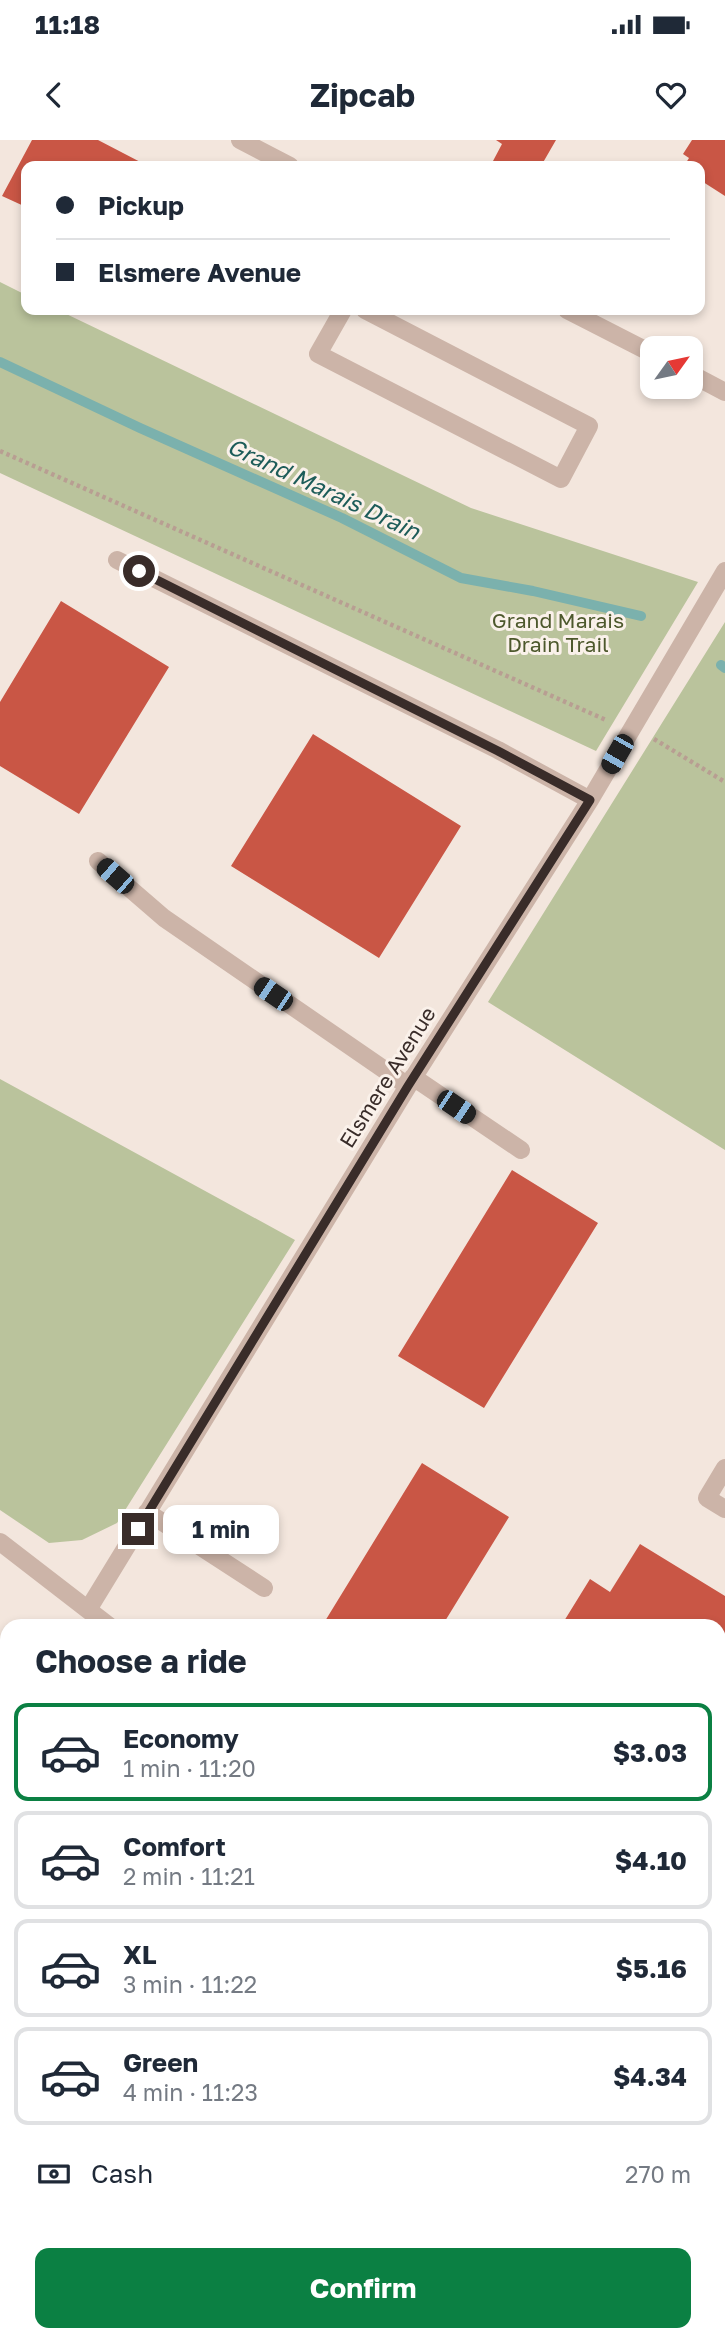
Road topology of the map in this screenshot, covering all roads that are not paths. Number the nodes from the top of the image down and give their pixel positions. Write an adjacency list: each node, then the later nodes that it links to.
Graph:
1 (240, 140): 2 (street)
2 (280, 161)
3 (340, 315): 4 (street)
4 (375, 315)
5 (577, 315): 6 (street)
6 (640, 347)
7 (704, 381): 8 (street)
8 (725, 392)
9 (117, 560): 11 (street)
10 (725, 571): 11 (street, Elsmere Avenue)
11 (590, 800): 13 (street, Elsmere Avenue)
12 (98, 861): 13 (street)
13 (410, 1082): 14 (street); 17 (street, Elsmere Avenue)
14 (521, 1150)
15 (725, 1468): 16 (street)
16 (725, 1509)
17 (147, 1512): 19 (street); 20 (street, Elsmere Avenue)
18 (0, 1542): 20 (street)
19 (264, 1588)
20 (89, 1608): 21 (street)
21 (101, 1619)

